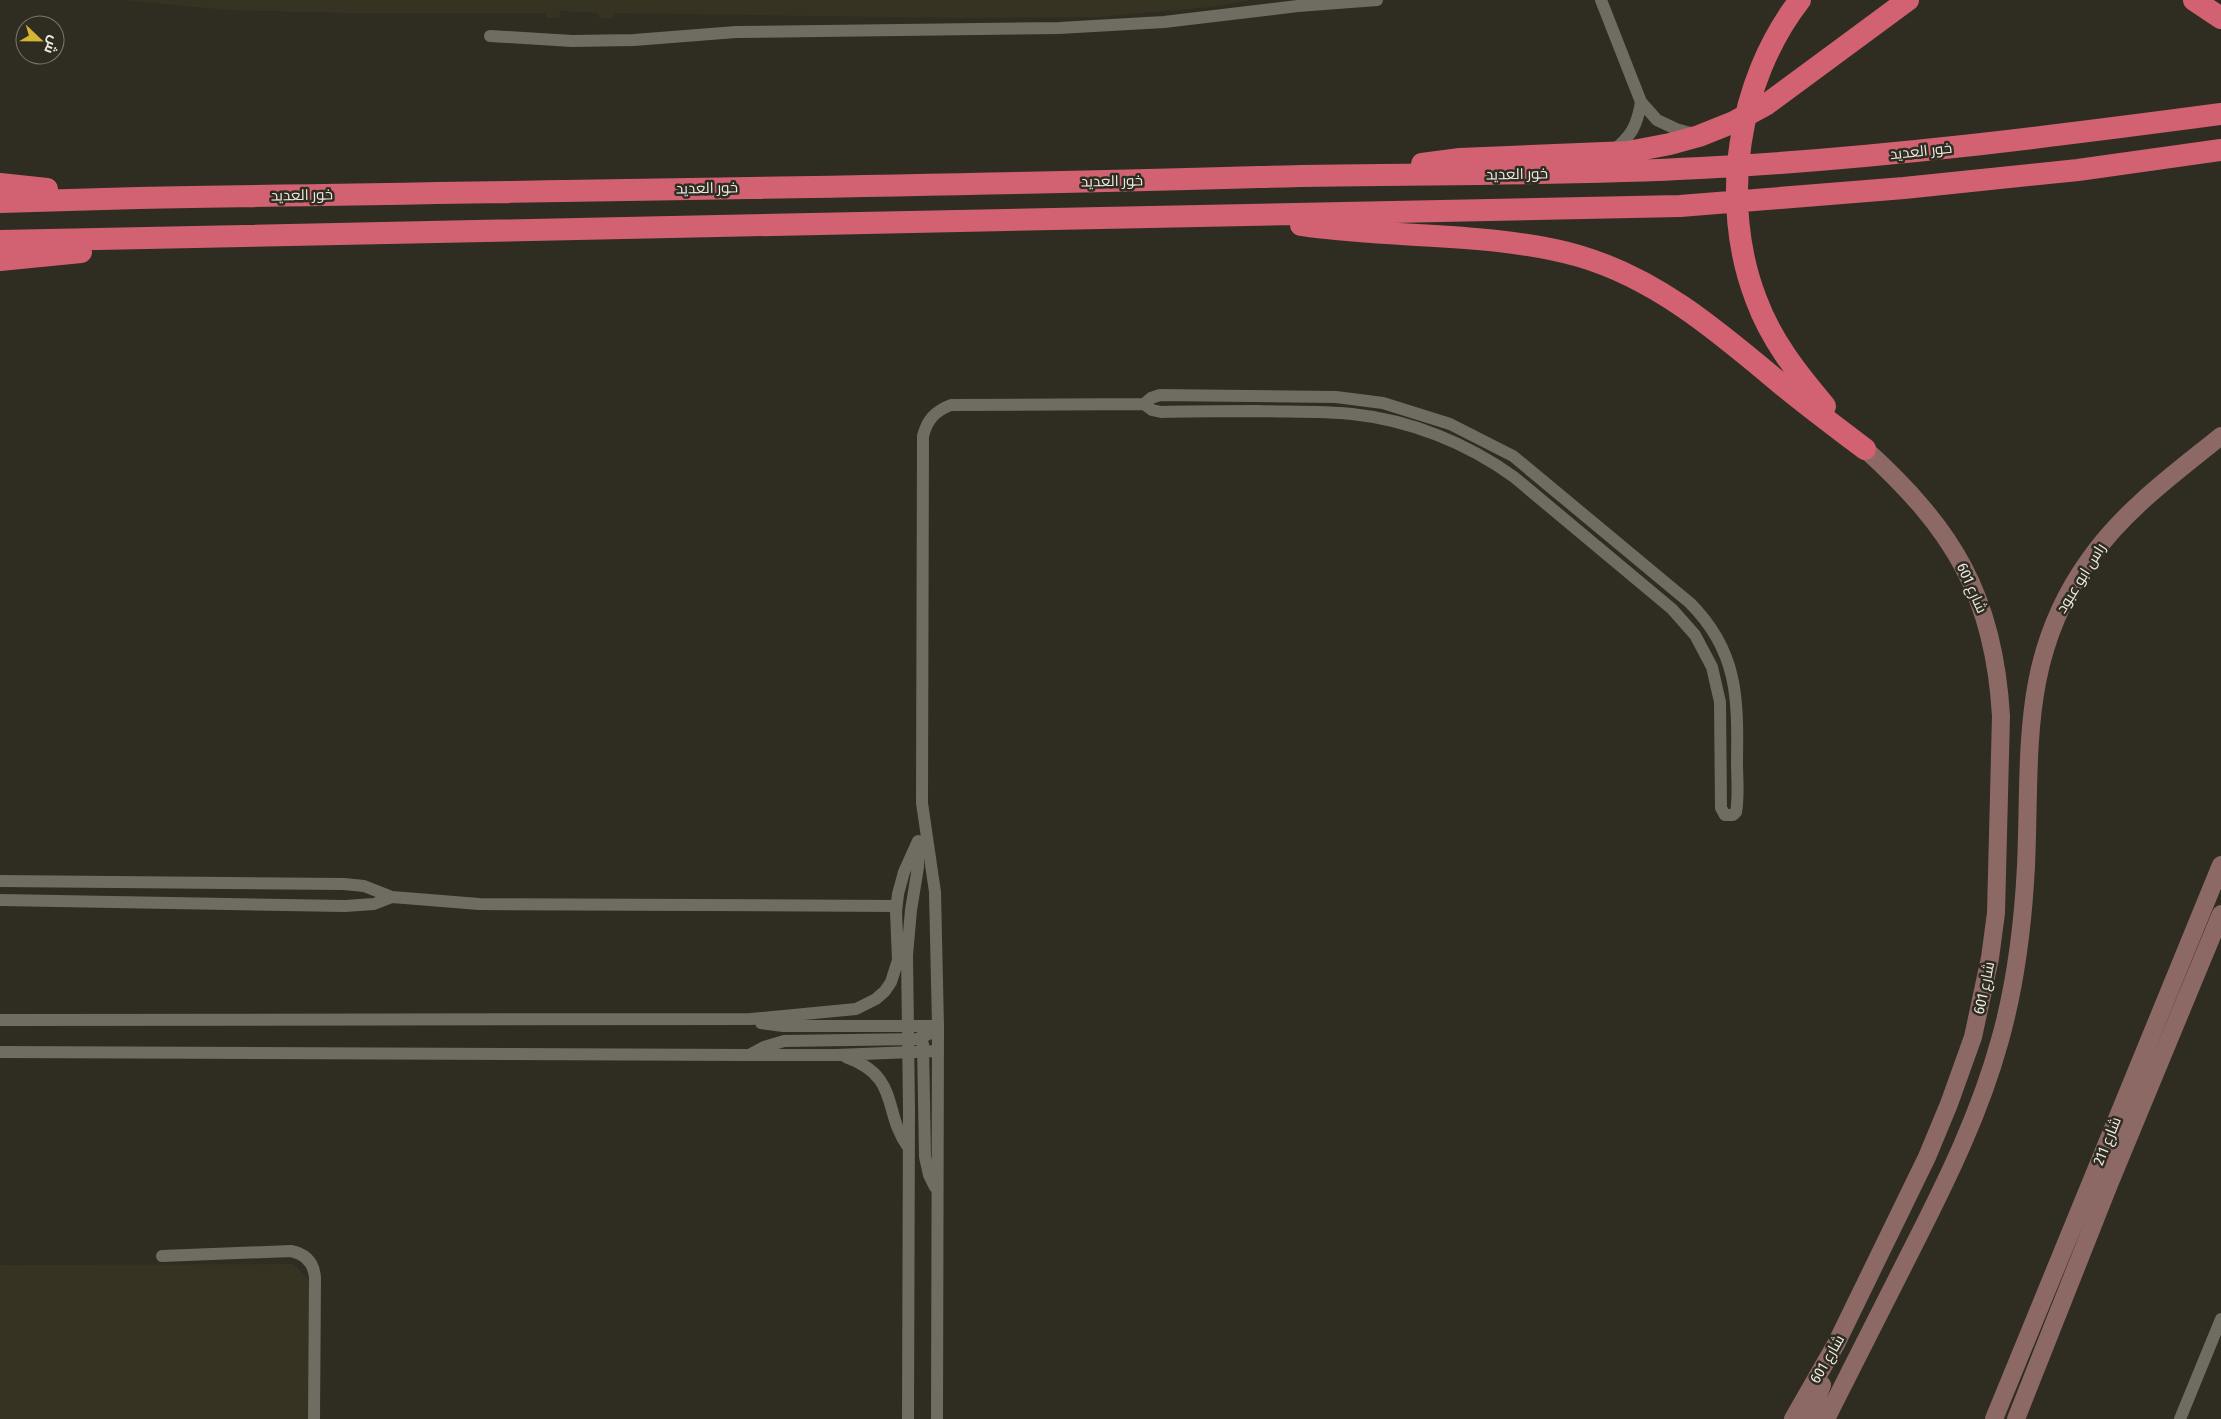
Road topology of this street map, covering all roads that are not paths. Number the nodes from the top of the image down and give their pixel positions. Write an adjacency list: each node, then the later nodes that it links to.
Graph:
1 (1377, 0): 7 (street)
2 (1601, 0): 8 (street)
3 (1800, 0): 23 (highway)
4 (1908, 0): 10 (highway)
5 (2194, 0): 6 (highway)
6 (2221, 18)
7 (490, 36)
8 (1641, 102): 10 (street); 12 (street)
9 (2221, 114): 13 (highway, خور العديد)
10 (1699, 136): 12 (highway)
11 (2221, 150): 17 (highway)
12 (1612, 152): 13 (highway)
13 (1393, 176): 15 (highway, خور العديد)
14 (0, 184): 15 (highway)
15 (138, 198): 16 (highway, خور العديد)
16 (0, 202)
17 (1229, 214): 18 (highway); 23 (highway)
18 (189, 237): 19 (highway); 20 (highway)
19 (0, 241)
20 (0, 260)
21 (1144, 404): 21 (street); 25 (street)
22 (2221, 436): 24 (main road, راس ابو عبود)
23 (1865, 450): 47 (main road, شارع 601)
24 (2028, 768): 53 (main road, شارع 601)
25 (922, 803): 26 (street); 36 (street)
26 (918, 841): 31 (street); 35 (street)
27 (2221, 865): 54 (main road, شارع 211)
28 (0, 881): 29 (street)
29 (392, 897): 30 (street); 31 (street)
30 (0, 900)
31 (896, 906): 33 (street)
32 (2221, 914): 55 (main road, شارع 211)
33 (751, 1019): 34 (street); 35 (street)
34 (0, 1020)
35 (909, 1026): 36 (street); 37 (street)
36 (938, 1026): 37 (street); 38 (street)
37 (913, 1044): 40 (street); 41 (street); 42 (street); 43 (street)
38 (938, 1051): 40 (street); 44 (street)
39 (0, 1052): 41 (street)
40 (923, 1052): 44 (street)
41 (749, 1055): 42 (street)
42 (836, 1055): 43 (street)
43 (909, 1148): 49 (street)
44 (937, 1191): 50 (street)
45 (162, 1256): 48 (street)
46 (2221, 1319): 56 (street)
47 (1836, 1344): 51 (main road, شارع 601); 52 (main road)
48 (314, 1419)
49 (908, 1419)
50 (937, 1419)
51 (1793, 1419)
52 (1809, 1419)
53 (1826, 1419)
54 (1994, 1419)
55 (2016, 1419)
56 (2180, 1419)

